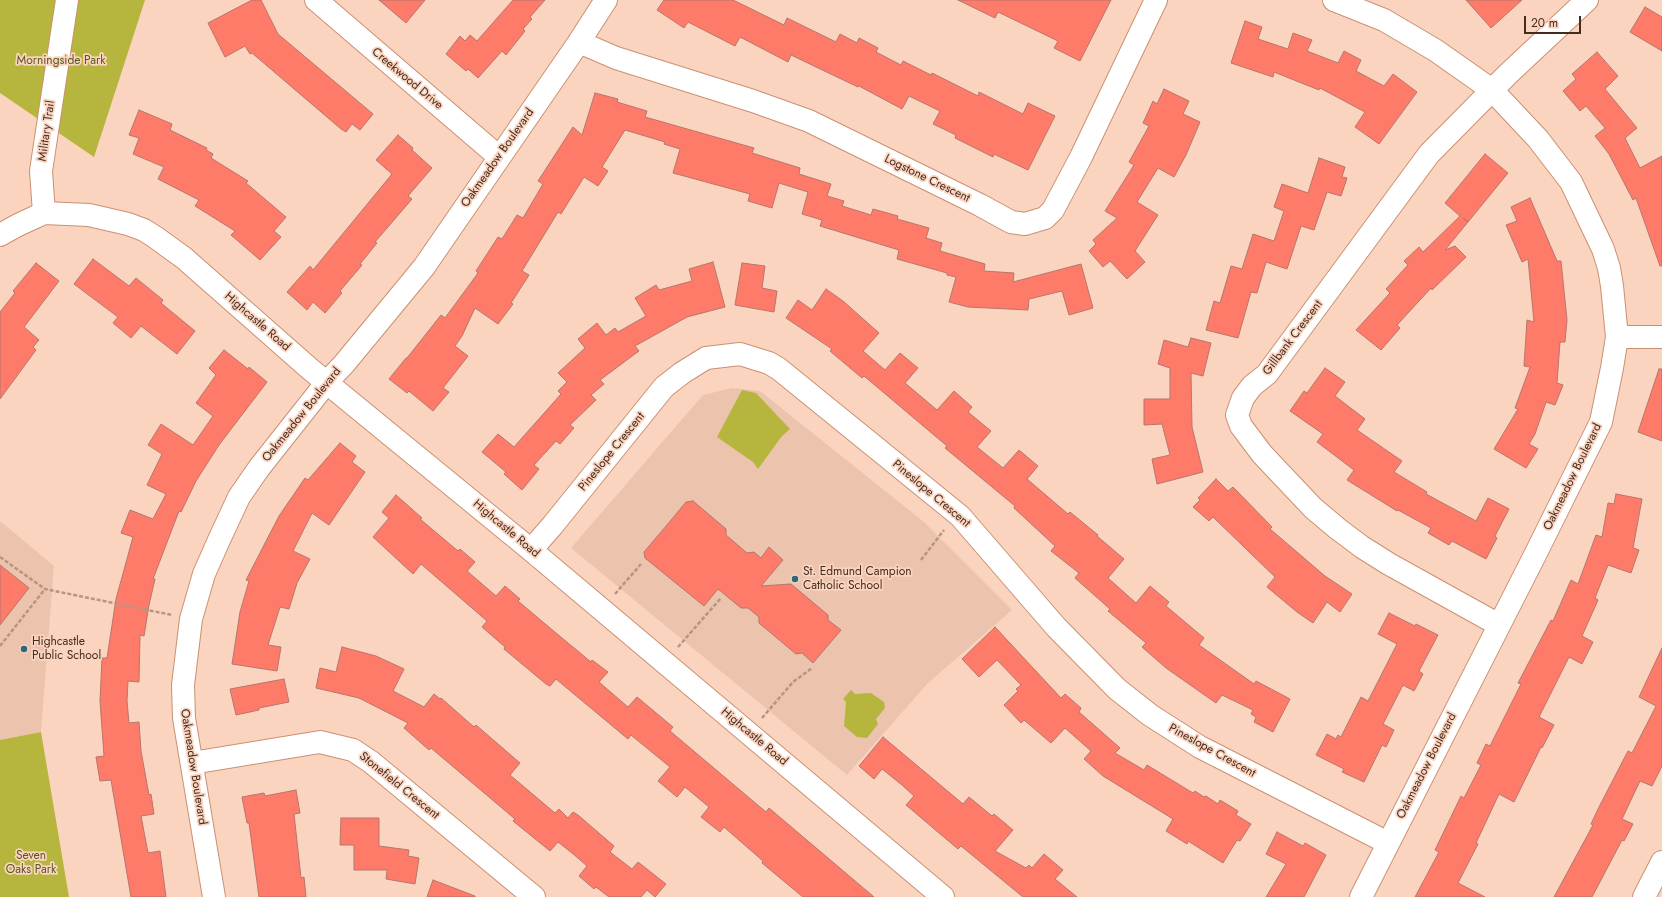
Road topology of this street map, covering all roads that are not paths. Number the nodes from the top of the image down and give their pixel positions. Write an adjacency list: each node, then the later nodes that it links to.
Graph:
1 (68, 0): 10 (street, Military Trail)
2 (316, 0): 9 (street, Creekwood Drive)
3 (606, 0): 7 (street, Oakmeadow Boulevard)
4 (1156, 0): 7 (street, Logstone Crescent)
5 (1334, 0): 8 (street, Oakmeadow Boulevard)
6 (1587, 0): 8 (street)
7 (579, 42): 9 (street, Oakmeadow Boulevard)
8 (1492, 90): 12 (street, Oakmeadow Boulevard); 16 (street, Gillbank Crescent)
9 (499, 157): 14 (street, Oakmeadow Boulevard)
10 (44, 213): 11 (street); 14 (street, Highcastle Road)
11 (0, 235)
12 (1617, 337): 13 (street); 16 (street, Oakmeadow Boulevard)
13 (1662, 337)
14 (327, 382): 15 (street, Highcastle Road); 17 (street, Oakmeadow Boulevard)
15 (531, 550): 18 (street, Pineslope Crescent); 22 (street, Highcastle Road)
16 (1499, 624): 18 (street, Oakmeadow Boulevard)
17 (192, 763): 20 (street, Oakmeadow Boulevard); 21 (street, Stonefield Crescent)
18 (1388, 843): 23 (street, Oakmeadow Boulevard)
19 (1662, 862): 24 (street)
20 (214, 897)
21 (534, 897)
22 (943, 897)
23 (1361, 897)
24 (1644, 897)

